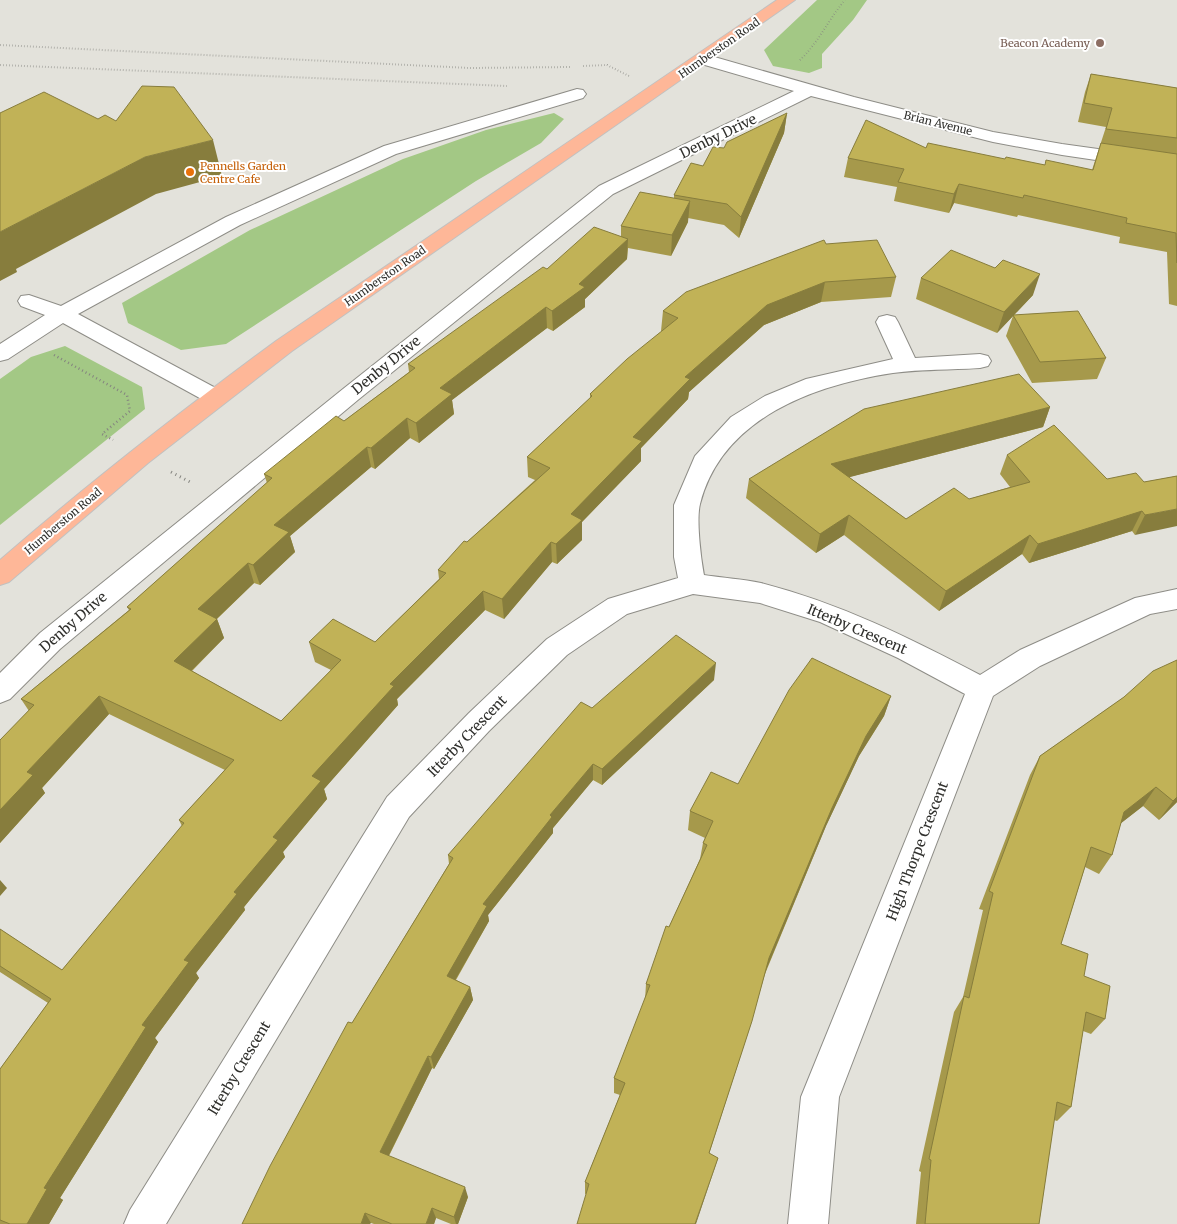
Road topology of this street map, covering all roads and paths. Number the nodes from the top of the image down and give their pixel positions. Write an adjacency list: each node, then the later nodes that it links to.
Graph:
1 (787, 0): 3 (main road, Humberston Road)
2 (0, 46): 6 (path)
3 (704, 59): 5 (street, Brian Avenue); 16 (main road, Humberston Road)
4 (0, 65): 7 (path)
5 (808, 91): 8 (street, Brian Avenue); 23 (street, Denby Drive)
6 (577, 94): 7 (street)
7 (548, 101): 10 (street)
8 (1177, 166)
9 (29, 301): 10 (street)
10 (62, 314): 12 (street); 16 (street)
11 (887, 322): 15 (street)
12 (23, 338): 13 (street); 17 (path)
13 (0, 354)
14 (980, 361): 15 (street)
15 (908, 365): 20 (street)
16 (215, 397): 17 (main road, Humberston Road)
17 (141, 456): 18 (path); 19 (main road, Humberston Road)
18 (199, 487)
19 (0, 575)
20 (693, 584): 22 (street, Itterby Crescent); 24 (street, Itterby Crescent)
21 (1177, 599): 22 (street)
22 (981, 689): 25 (street, High Thorpe Crescent)
23 (0, 691)
24 (144, 1224)
25 (808, 1224)

